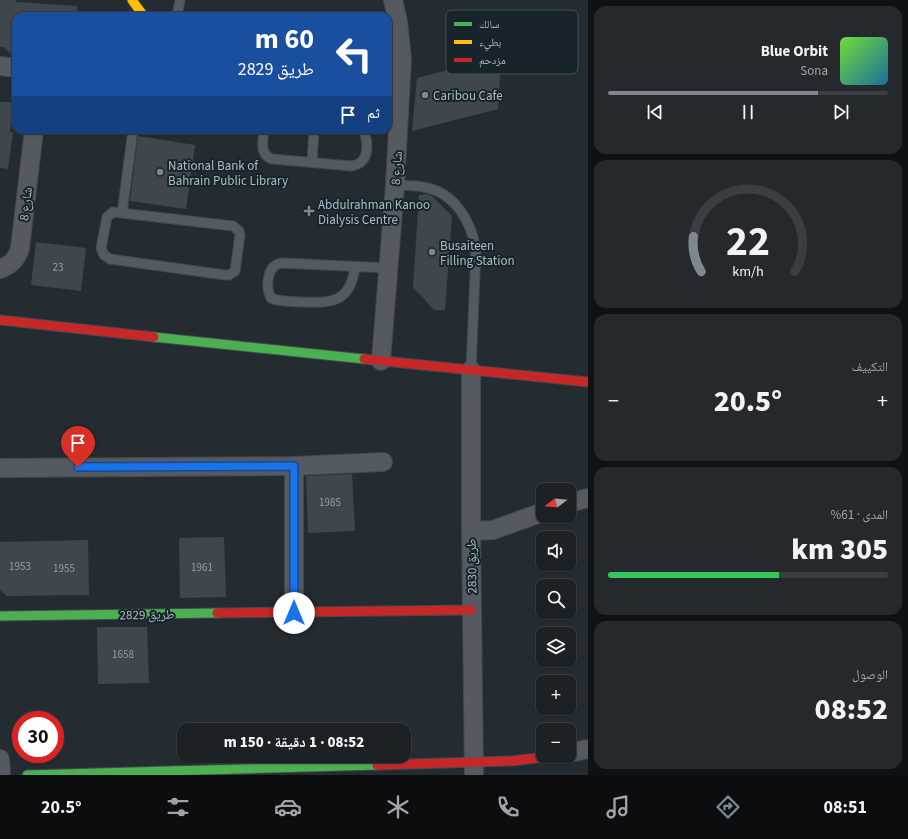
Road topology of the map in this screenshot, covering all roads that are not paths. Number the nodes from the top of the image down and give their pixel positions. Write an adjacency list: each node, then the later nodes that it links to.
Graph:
1 (132, 0): 4 (street)
2 (180, 0): 5 (lane)
3 (392, 0): 8 (street, شارع 8)
4 (144, 10)
5 (178, 12)
6 (0, 66): 7 (street)
7 (12, 68)
8 (394, 93): 15 (street, شارع 8)
9 (34, 134): 18 (street, شارع 8)
10 (132, 134): 16 (lane)
11 (264, 134): 14 (lane)
12 (314, 134): 14 (lane)
13 (365, 134): 14 (lane)
14 (312, 162)
15 (395, 185): 19 (street, شارع 8); 22 (lane)
16 (122, 213): 16 (lane)
17 (356, 267): 17 (lane); 19 (lane)
18 (0, 268)
19 (388, 268): 21 (street, شارع 8)
20 (0, 320): 21 (street)
21 (381, 361): 22 (street)
22 (470, 370): 23 (street); 30 (street, طريق 2830)
23 (588, 382)
24 (383, 462): 25 (street)
25 (294, 466): 26 (street); 32 (street)
26 (0, 468)
27 (588, 498): 28 (street)
28 (576, 501)
29 (536, 515): 30 (street)
30 (470, 531): 31 (street, طريق 2830)
31 (472, 610): 32 (street, طريق 2829); 38 (street, طريق 2830)
32 (294, 613): 33 (street, طريق 2829)
33 (0, 616)
34 (588, 749): 35 (street)
35 (576, 752)
36 (536, 758): 38 (street)
37 (0, 759): 39 (street)
38 (474, 769): 40 (street)
39 (1, 775)
40 (27, 775)

